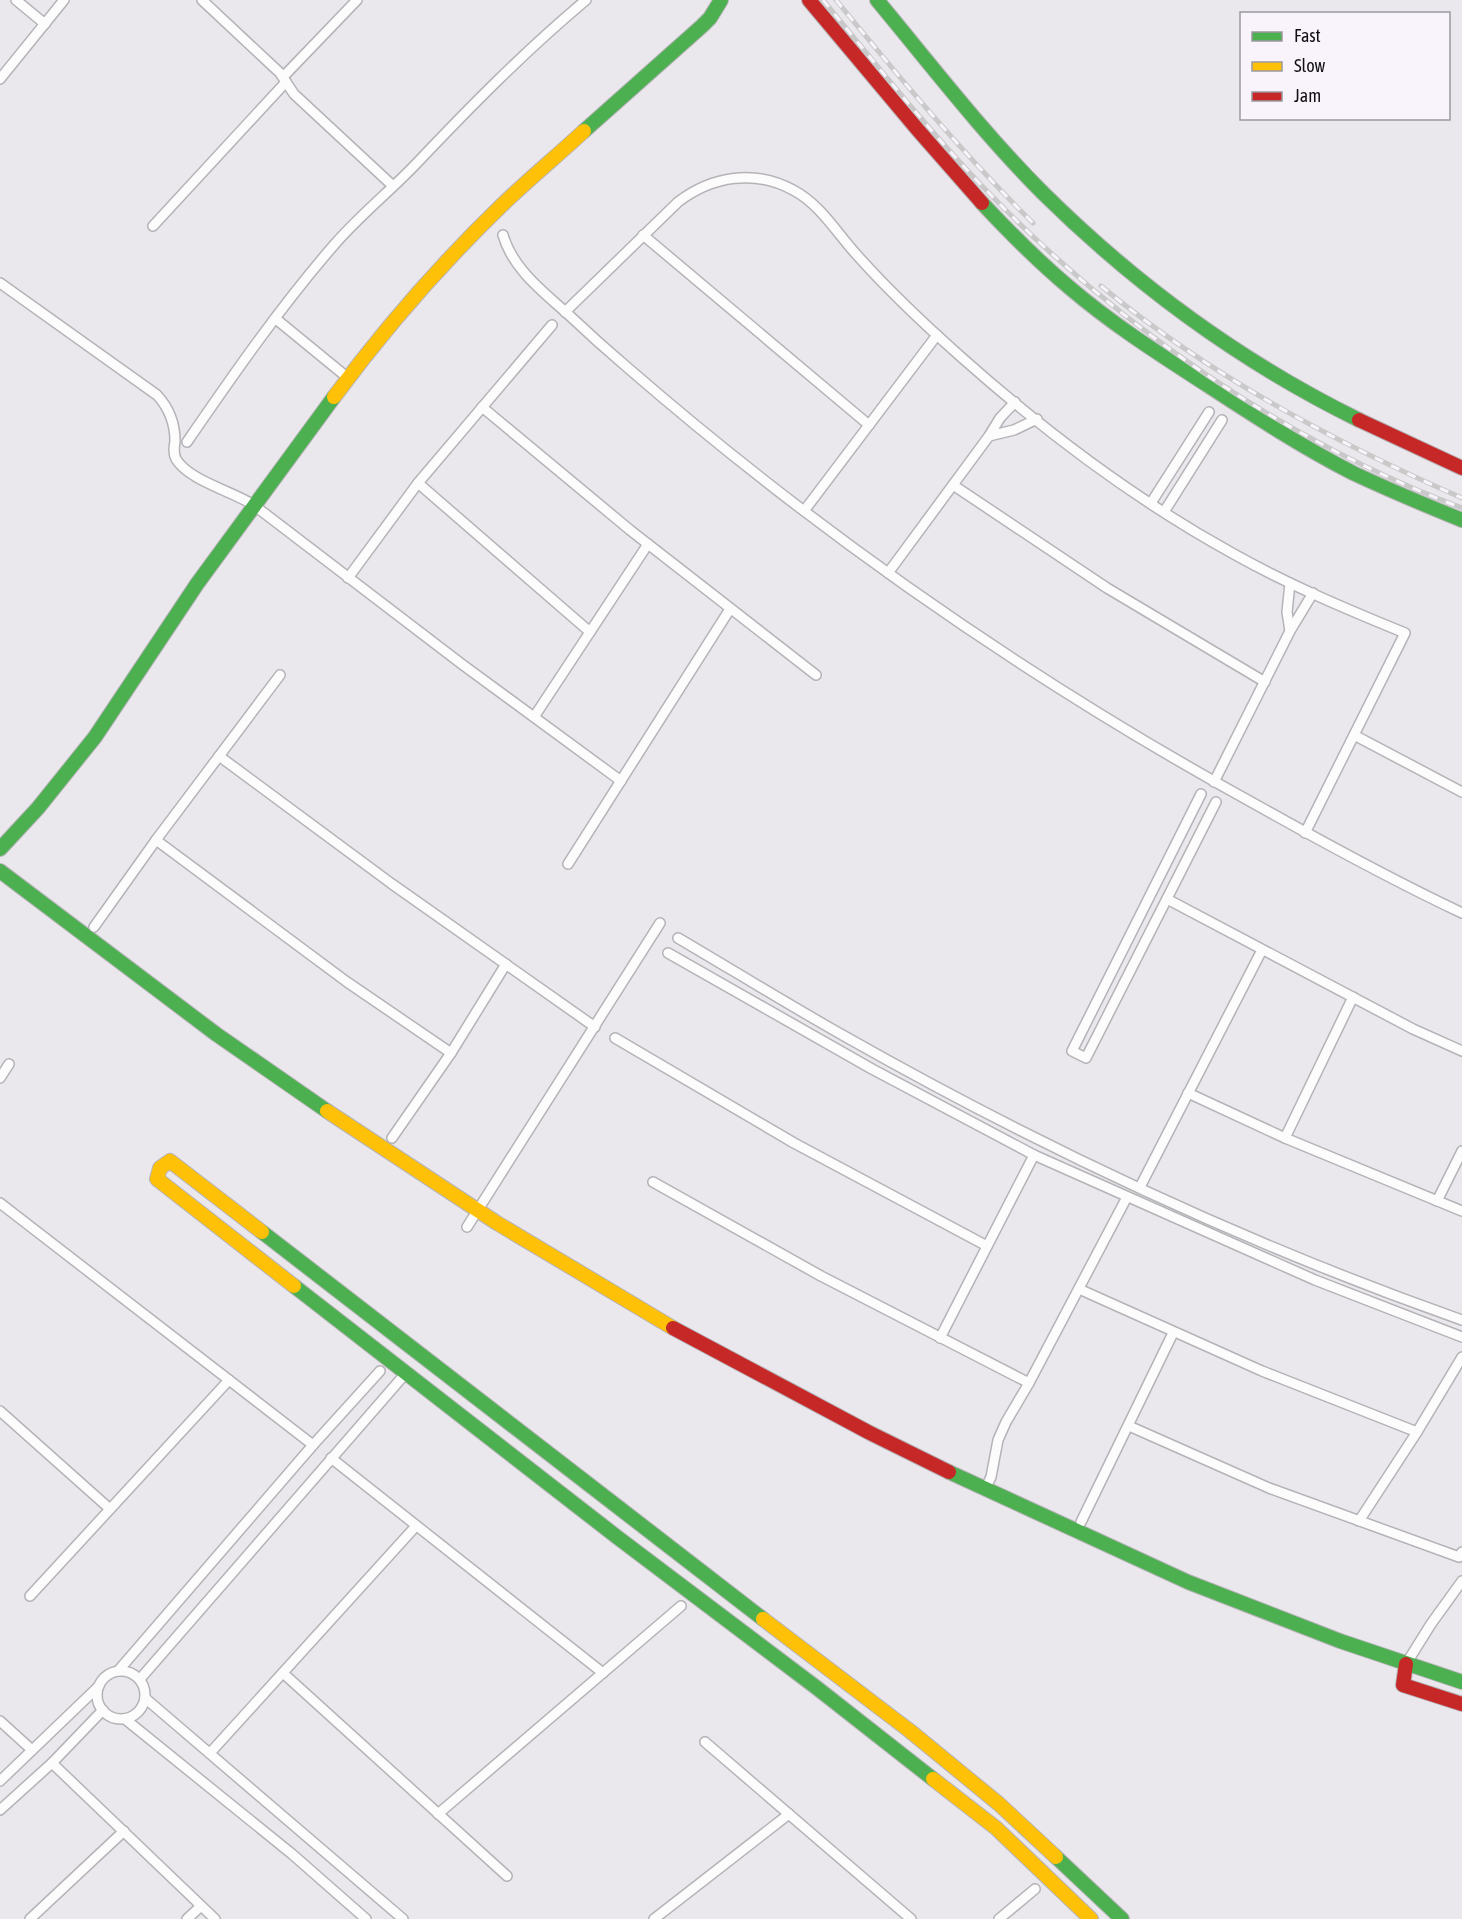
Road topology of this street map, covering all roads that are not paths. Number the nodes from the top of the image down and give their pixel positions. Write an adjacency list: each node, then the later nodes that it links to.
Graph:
1 (16, 0): 9 (street)
2 (64, 0): 9 (street)
3 (202, 0): 11 (street)
4 (357, 0): 11 (street)
5 (586, 0): 12 (street)
6 (721, 0): 21 (street)
7 (809, 0): 37 (street)
8 (877, 0): 30 (street)
9 (45, 24): 10 (street)
10 (0, 79)
11 (285, 80): 12 (street); 13 (street)
12 (393, 186): 18 (street)
13 (153, 226)
14 (503, 235): 17 (street)
15 (644, 236): 17 (street); 20 (street); 27 (street)
16 (0, 282): 34 (street)
17 (565, 312): 35 (street)
18 (276, 319): 21 (street); 29 (street)
19 (552, 325): 23 (street)
20 (937, 335): 22 (street); 27 (street)
21 (348, 378): 34 (street)
22 (1015, 402): 25 (street); 28 (street)
23 (482, 407): 31 (street); 38 (street)
24 (1209, 412): 33 (street)
25 (1037, 419): 28 (street); 33 (street)
26 (1222, 420): 36 (street)
27 (869, 425): 35 (street)
28 (989, 436): 32 (street)
29 (187, 442)
30 (1462, 468)
31 (418, 483): 40 (street); 45 (street)
32 (953, 485): 39 (street); 48 (street)
33 (1151, 503): 36 (street)
34 (255, 506): 40 (street); 60 (street)
35 (804, 511): 39 (street)
36 (1164, 512): 41 (street)
37 (1462, 520)
38 (648, 544): 43 (street); 45 (street)
39 (888, 573): 53 (street)
40 (348, 578): 49 (street)
41 (1290, 583): 42 (street); 44 (street)
42 (1313, 593): 44 (street); 50 (street)
43 (730, 609): 47 (street); 52 (street)
44 (1290, 631): 48 (street)
45 (590, 632): 49 (street)
46 (280, 675): 51 (street)
47 (816, 675)
48 (1264, 682): 53 (street)
49 (534, 717): 52 (street)
50 (1354, 735): 54 (street); 57 (street)
51 (219, 756): 58 (street); 71 (street)
52 (621, 781): 62 (street)
53 (1214, 782): 57 (street)
54 (1462, 792)
55 (1201, 794): 59 (street)
56 (1216, 802): 61 (street)
57 (1305, 832): 65 (street)
58 (156, 840): 67 (street); 78 (street)
59 (1177, 842): 61 (street); 64 (street)
60 (0, 849)
61 (1192, 849): 64 (street)
62 (568, 864)
63 (0, 871): 91 (street)
64 (1167, 899): 69 (street)
65 (1462, 913)
66 (660, 923): 75 (street)
67 (94, 927)
68 (678, 938): 72 (street)
69 (1262, 950): 74 (street); 81 (street)
70 (668, 953): 73 (street)
71 (506, 964): 75 (street); 78 (street)
72 (720, 964): 73 (street); 87 (street)
73 (711, 978): 85 (street)
74 (1353, 997): 77 (street); 83 (street)
75 (595, 1027): 91 (street)
76 (615, 1038): 94 (street)
77 (1462, 1050)
78 (451, 1053): 82 (street)
79 (9, 1064): 80 (street)
80 (0, 1078)
81 (1188, 1094): 83 (street); 87 (street)
82 (392, 1138)
83 (1285, 1138): 89 (street)
84 (1462, 1151): 89 (street)
85 (1034, 1155): 88 (street); 94 (street)
86 (653, 1182): 99 (street)
87 (1140, 1187): 96 (street)
88 (1127, 1197): 95 (street); 98 (street)
89 (1437, 1201): 92 (street)
90 (0, 1203): 103 (street)
91 (478, 1210): 93 (street); 112 (street)
92 (1462, 1210)
93 (467, 1227)
94 (987, 1246): 99 (street)
95 (1078, 1289): 97 (street); 104 (street)
96 (1462, 1320)
97 (1173, 1333): 107 (street); 108 (street)
98 (1462, 1337)
99 (940, 1338): 104 (street)
100 (1462, 1357): 108 (street)
101 (380, 1371): 110 (street)
102 (406, 1372): 106 (street); 109 (street); 111 (street)
103 (229, 1380): 110 (street); 113 (street)
104 (1029, 1383): 112 (street)
105 (0, 1411): 113 (street)
106 (502, 1418): 109 (street); 136 (street)
107 (1129, 1426): 114 (street); 115 (street)
108 (1417, 1432): 114 (street)
109 (488, 1437): 139 (street)
110 (313, 1445): 122 (street)
111 (331, 1458): 116 (street); 125 (street)
112 (985, 1489): 121 (street)
113 (110, 1509): 119 (street)
114 (1359, 1521): 117 (street)
115 (1081, 1522)
116 (416, 1526): 123 (street); 124 (street)
117 (1462, 1552)
118 (1462, 1581): 121 (street)
119 (30, 1596)
120 (681, 1606): 124 (street)
121 (1406, 1664): 126 (street); 129 (street)
122 (118, 1671): 125 (street); 127 (street)
123 (283, 1673): 135 (street); 143 (street)
124 (603, 1673): 143 (street)
125 (140, 1679): 128 (street)
126 (1462, 1682)
127 (99, 1686): 130 (street); 134 (street)
128 (146, 1698): 131 (street); 135 (street)
129 (1462, 1704)
130 (103, 1710): 131 (street); 137 (street)
131 (125, 1719): 152 (street)
132 (0, 1721): 134 (street)
133 (705, 1742): 144 (street)
134 (32, 1750): 140 (street)
135 (210, 1753): 153 (street)
136 (938, 1754): 138 (street); 139 (street)
137 (52, 1762): 142 (street); 145 (street)
138 (958, 1770): 141 (street); 158 (street)
139 (925, 1774): 141 (street)
140 (0, 1781)
141 (941, 1786): 157 (street)
142 (0, 1810)
143 (438, 1814): 146 (street)
144 (789, 1814): 154 (street); 155 (street)
145 (124, 1831): 148 (street); 149 (street)
146 (507, 1876)
147 (1035, 1890): 156 (street)
148 (201, 1906): 150 (street); 151 (street)
149 (30, 1919)
150 (187, 1919)
151 (215, 1919)
152 (366, 1919)
153 (403, 1919)
154 (654, 1919)
155 (911, 1919)
156 (999, 1919)
157 (1090, 1919)
158 (1122, 1919)

